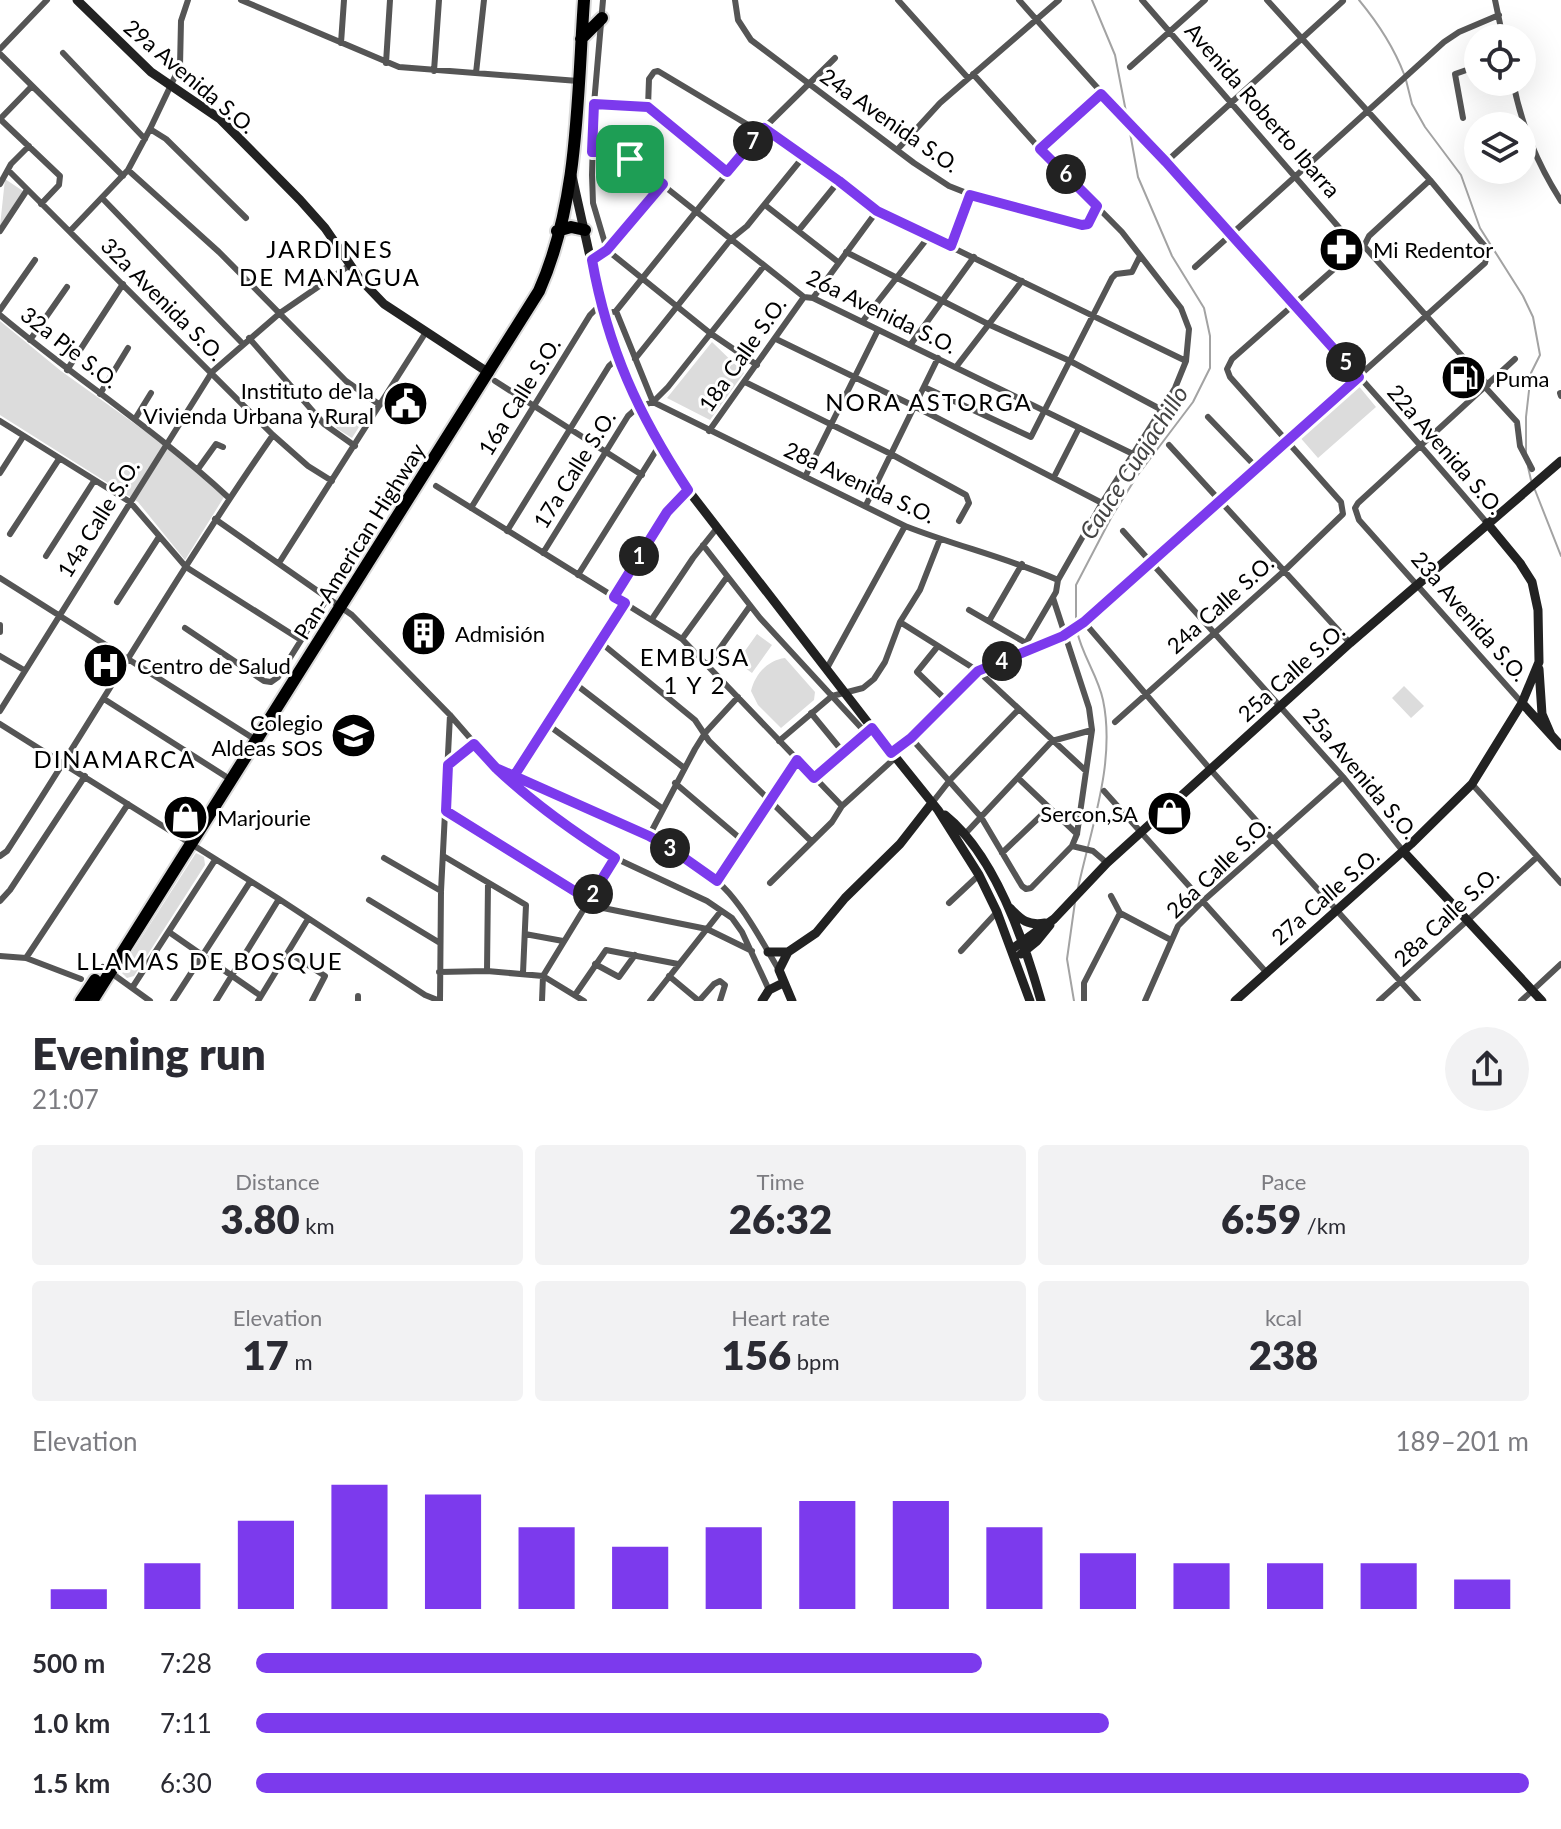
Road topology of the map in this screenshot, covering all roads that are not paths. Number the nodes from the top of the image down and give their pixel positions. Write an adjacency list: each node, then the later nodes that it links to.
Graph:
1 (47, 0): 30 (street)
2 (77, 0): 42 (street, 29a Avenida S.O.)
3 (188, 0): 42 (street)
4 (241, 0): 29 (street)
5 (344, 0): 29 (street)
6 (390, 0): 33 (street)
7 (439, 0): 35 (street)
8 (484, 0): 37 (street)
9 (584, 0): 28 (highway, Pan-American Highway)
10 (603, 0): 23 (street)
11 (735, 0): 40 (street, 24a Avenida S.O.)
12 (898, 0): 21 (street)
13 (915, 0): 21 (street)
14 (1019, 0): 24 (street, 22a Avenida S.O.)
15 (1059, 0): 24 (street)
16 (1142, 0): 26 (street, Avenida Roberto Ibarra)
17 (1205, 0): 26 (street)
18 (1267, 0): 27 (street)
19 (1495, 0): 22 (street)
20 (1343, 1): 27 (street)
21 (906, 8): 38 (street)
22 (1499, 15): 25 (street); 48 (street)
23 (602, 18): 28 (highway); 46 (street)
24 (1036, 19): 38 (street); 43 (street, 22a Avenida S.O.)
25 (1501, 24)
26 (1170, 31): 34 (street); 45 (street, Avenida Roberto Ibarra)
27 (1302, 38): 45 (street); 48 (street)
28 (581, 39): 39 (highway, Pan-American Highway)
29 (341, 43): 33 (street)
30 (0, 52): 41 (street)
31 (63, 53): 53 (street)
32 (835, 58): 40 (street)
33 (386, 63): 35 (street)
34 (1130, 67)
35 (434, 71): 37 (street)
36 (1464, 71): 49 (street)
37 (476, 73): 39 (street)
38 (971, 76): 55 (street); 56 (street)
39 (578, 81): 60 (highway, Pan-American Highway)
40 (807, 84): 52 (street); 56 (street, 24a Avenida S.O.)
41 (32, 86): 50 (street); 63 (street)
42 (171, 86): 51 (street); 97 (street, 29a Avenida S.O.)
43 (1101, 94): 55 (street); 59 (street, 22a Avenida S.O.)
44 (1516, 96): 72 (street)
45 (1233, 103): 59 (street); 64 (street, Avenida Roberto Ibarra)
46 (594, 104): 47 (street); 57 (street)
47 (648, 107): 52 (street); 62 (street)
48 (1368, 112): 64 (street); 65 (street)
49 (1463, 118)
50 (0, 119): 54 (street)
51 (150, 129): 53 (street); 80 (street)
52 (762, 130): 58 (street); 62 (street)
53 (145, 139): 63 (street)
54 (29, 146): 61 (street); 74 (street)
55 (1040, 149): 77 (street)
56 (897, 150): 70 (street, 24a Avenida S.O.)
57 (592, 152): 68 (street, 26a Avenida S.O.); 73 (street)
58 (804, 156): 66 (street); 75 (street)
59 (1166, 162): 87 (street, 22a Avenida S.O.)
60 (570, 169): 76 (street); 85 (highway, Pan-American Highway)
61 (8, 170): 67 (street); 69 (street, 32a Avenida S.O.)
62 (727, 172): 78 (street)
63 (126, 173): 71 (street); 113 (street)
64 (1296, 176): 87 (street); 108 (street, Avenida Roberto Ibarra)
65 (1430, 180): 115 (street); 115 (street)
66 (839, 181): 79 (street); 82 (street)
67 (0, 184)
68 (663, 184): 78 (street, 26a Avenida S.O.); 90 (street)
69 (27, 190): 74 (street, 32a Avenida S.O.); 83 (street)
70 (970, 195): 77 (street, 24a Avenida S.O.); 89 (street)
71 (102, 198): 84 (street); 123 (street)
72 (1561, 201)
73 (593, 203): 76 (street); 90 (street)
74 (41, 204): 84 (street, 32a Avenida S.O.)
75 (765, 205): 82 (street); 88 (street)
76 (581, 206): 81 (street)
77 (1097, 206): 92 (street)
78 (697, 211): 88 (street, 26a Avenida S.O.); 101 (street)
79 (877, 211): 86 (street); 91 (street, 18a Calle S.O.)
80 (246, 218)
81 (585, 230): 85 (highway); 95 (street)
82 (799, 230): 96 (street)
83 (0, 231)
84 (70, 231): 103 (street, 32a Avenida S.O.)
85 (558, 231): 136 (highway, Pan-American Highway)
86 (930, 235): 89 (street); 100 (street)
87 (1231, 235): 99 (street); 108 (street, 22a Avenida S.O.)
88 (731, 239): 98 (street, 26a Avenida S.O.); 109 (street)
89 (951, 246): 93 (street)
90 (607, 250): 95 (street); 101 (street)
91 (846, 252): 96 (street, 18a Calle S.O.); 100 (street)
92 (1140, 256): 114 (street); 131 (street)
93 (974, 257): 102 (street); 107 (street)
94 (35, 260): 112 (street)
95 (592, 260): 110 (street)
96 (838, 262): 106 (street, 18a Calle S.O.)
97 (350, 265): 113 (street, 14a Calle S.O.); 119 (street, 29a Avenida S.O.)
98 (764, 266): 105 (street, 26a Avenida S.O.); 120 (street)
99 (1195, 267)
100 (897, 277): 107 (street); 116 (street)
101 (643, 279): 109 (street); 111 (street)
102 (1022, 281): 114 (street); 117 (street)
103 (123, 284): 134 (street); 135 (street, 32a Avenida S.O.)
104 (67, 287): 122 (street)
105 (804, 297): 106 (street, 26a Avenida S.O.); 121 (street, 18a Calle S.O.)
106 (813, 298): 116 (street, 26a Avenida S.O.)
107 (943, 301): 117 (street); 124 (street)
108 (1294, 305): 138 (street, 22a Avenida S.O.); 160 (street)
109 (678, 306): 120 (street); 128 (street)
110 (602, 310): 111 (street); 126 (street); 146 (street, 16a Calle S.O.)
111 (616, 311): 128 (street)
112 (0, 313): 122 (street, 32a Pje S.O.)
113 (280, 313): 123 (street, 14a Calle S.O.); 145 (street)
114 (1093, 315): 130 (street); 131 (street)
115 (1426, 317): 138 (street); 140 (street)
116 (862, 322): 118 (street, 26a Avenida S.O.)
117 (990, 325): 130 (street); 133 (street)
118 (878, 330): 124 (street, 26a Avenida S.O.); 137 (street)
119 (426, 332): 136 (street, 29a Avenida S.O.); 145 (street)
120 (710, 333): 132 (street); 144 (street)
121 (776, 339): 132 (street, 18a Calle S.O.); 137 (street)
122 (30, 340): 134 (street, 32a Pje S.O.)
123 (246, 341): 135 (street, 14a Calle S.O.); 163 (street)
124 (911, 344): 127 (street, 26a Avenida S.O.)
125 (128, 348): 143 (street)
126 (618, 358): 148 (street); 156 (street)
127 (938, 358): 133 (street, 26a Avenida S.O.); 141 (street)
128 (635, 359): 144 (street)
129 (1515, 359): 140 (street)
130 (1070, 361): 149 (street); 150 (street)
131 (1186, 361): 150 (street)
132 (757, 365): 139 (street, 18a Calle S.O.)
133 (956, 367): 149 (street, 26a Avenida S.O.)
134 (67, 370): 143 (street, 32a Pje S.O.)
135 (212, 372): 158 (street, 32a Avenida S.O.); 161 (street, 14a Calle S.O.)
136 (489, 374): 146 (street); 215 (highway, Pan-American Highway)
137 (852, 376): 147 (street); 154 (street)
138 (1359, 377): 160 (street); 166 (street, 22a Avenida S.O.)
139 (745, 382): 154 (street); 157 (street, 18a Calle S.O.)
140 (1487, 386): 166 (street); 174 (street)
141 (924, 387): 147 (street); 149 (street)
142 (151, 393): 152 (street)
143 (100, 394): 152 (street, 32a Pje S.O.)
144 (653, 402): 148 (street); 157 (street, 28a Avenida S.O.)
145 (380, 405): 163 (street)
146 (535, 406): 156 (street); 188 (street, 16a Calle S.O.)
147 (914, 406): 168 (street); 178 (street)
148 (638, 407): 164 (street); 167 (street, 17a Calle S.O.)
149 (1044, 410): 155 (street, 26a Avenida S.O.)
150 (1162, 410): 169 (street)
151 (1208, 417): 172 (street)
152 (135, 419): 161 (street, 32a Pje S.O.)
153 (0, 421): 159 (street)
154 (829, 424): 168 (street); 177 (street)
155 (1079, 428): 169 (street, 26a Avenida S.O.); 178 (street)
156 (570, 429): 167 (street); 194 (street)
157 (709, 431): 177 (street, 28a Avenida S.O.)
158 (273, 435): 180 (street, 32a Avenida S.O.); 183 (street)
159 (23, 437): 170 (street); 175 (street)
160 (1286, 440): 172 (street); 207 (street, 24a Calle S.O.)
161 (167, 443): 173 (street, 32a Pje S.O.); 185 (street, 14a Calle S.O.)
162 (1169, 445): 184 (street)
163 (355, 446): 180 (street)
164 (659, 446): 176 (street); 182 (street)
165 (223, 447): 173 (street)
166 (1422, 447): 191 (street, 22a Avenida S.O.); 212 (street, 23a Avenida S.O.)
167 (605, 452): 176 (street); 200 (street, 17a Calle S.O.)
168 (891, 454): 187 (street); 190 (street)
169 (1133, 454): 186 (street)
170 (59, 459): 179 (street); 196 (street)
171 (1561, 461): 191 (street, 25a Calle S.O.)
172 (1256, 467): 184 (street)
173 (198, 469): 183 (street, 32a Pje S.O.)
174 (1532, 469)
175 (0, 473)
176 (642, 475): 208 (street)
177 (805, 477): 187 (street, 28a Avenida S.O.)
178 (1054, 477): 186 (street)
179 (94, 481): 185 (street); 201 (street)
180 (332, 481): 203 (street)
181 (436, 486): 188 (street)
182 (688, 490): 193 (street); 213 (street)
183 (229, 498): 189 (street)
184 (1219, 501): 202 (street); 207 (street)
185 (130, 502): 197 (street); 220 (street, 14a Calle S.O.)
186 (1102, 503): 211 (street)
187 (866, 505): 192 (street, 28a Avenida S.O.)
188 (471, 508): 194 (street)
189 (215, 519): 203 (street); 205 (street)
190 (959, 521)
191 (1487, 523): 212 (street, 25a Calle S.O.); 238 (street, 22a Avenida S.O.)
192 (905, 526): 198 (street, 28a Avenida S.O.); 241 (street)
193 (717, 528): 199 (street); 241 (street)
194 (507, 531): 200 (street)
195 (1123, 531): 202 (street, 25a Avenida S.O.)
196 (10, 534)
197 (159, 537): 205 (street); 216 (street)
198 (940, 539): 204 (street, 28a Avenida S.O.); 223 (street)
199 (703, 545): 209 (street); 221 (street)
200 (543, 553): 208 (street)
201 (46, 556)
202 (1150, 562): 224 (street); 228 (street, 25a Avenida S.O.)
203 (279, 563): 215 (street)
204 (1022, 564): 211 (street, 28a Avenida S.O.); 222 (street)
205 (186, 567): 231 (street); 237 (street)
206 (345, 570): 215 (street)
207 (1284, 571): 228 (street, 24a Calle S.O.); 233 (street)
208 (578, 575): 213 (street)
209 (727, 577): 218 (street); 230 (street)
210 (0, 578): 220 (street)
211 (1058, 580): 214 (street)
212 (1419, 584): 233 (street, 25a Calle S.O.); 250 (street, 23a Avenida S.O.)
213 (614, 597): 217 (street)
214 (1053, 598): 229 (street); 235 (street)
215 (336, 601): 231 (street); 255 (street); 263 (highway, Pan-American Highway)
216 (117, 602)
217 (625, 603): 221 (street); 232 (street)
218 (750, 606): 239 (street); 246 (street)
219 (969, 610): 222 (street)
220 (59, 615): 237 (street); 240 (street, 14a Calle S.O.)
221 (652, 619): 230 (street)
222 (989, 621): 235 (street)
223 (900, 622): 234 (street); 244 (street)
224 (1082, 623): 229 (street); 245 (street)
225 (0, 625): 227 (street)
226 (185, 628): 231 (street)
227 (0, 632)
228 (1214, 633): 245 (street, 24a Calle S.O.); 251 (street, 25a Avenida S.O.)
229 (1063, 636): 235 (street); 259 (street)
230 (682, 639): 239 (street)
231 (301, 640)
232 (600, 642): 243 (street); 261 (street)
233 (1350, 643): 251 (street, 25a Calle S.O.)
234 (938, 646): 242 (street); 249 (street)
235 (1027, 646): 242 (street)
236 (0, 656): 240 (street)
237 (130, 659): 248 (street); 263 (street)
238 (1539, 662): 250 (street, 22a Avenida S.O.); 262 (street)
239 (708, 665): 247 (street)
240 (24, 670): 253 (street, 14a Calle S.O.)
241 (826, 670): 244 (street)
242 (978, 671): 249 (street); 252 (street)
243 (574, 683): 258 (street); 274 (street)
244 (843, 691): 246 (street); 260 (street)
245 (1147, 695): 256 (street, 24a Calle S.O.); 276 (street)
246 (832, 696): 254 (street); 260 (street)
247 (738, 697): 261 (street); 265 (street)
248 (104, 699): 272 (street); 279 (street)
249 (948, 702): 264 (street)
250 (1522, 703): 262 (street, 23a Avenida S.O.); 286 (street, 27a Calle S.O.)
251 (1280, 706): 276 (street, 25a Calle S.O.); 281 (street, 25a Avenida S.O.)
252 (1019, 709): 266 (street); 284 (street)
253 (0, 711)
254 (811, 713): 265 (street); 269 (street)
255 (450, 715): 267 (street); 273 (street)
256 (1115, 722)
257 (0, 724): 272 (street)
258 (548, 725): 280 (street); 293 (street)
259 (1092, 730): 266 (street); 277 (street)
260 (869, 731): 269 (street); 270 (street)
261 (705, 733): 274 (street); 288 (street)
262 (1551, 735): 268 (street, 23a Avenida S.O.)
263 (253, 738): 279 (highway, Pan-American Highway); 302 (highway, Pan-American Highway)
264 (911, 738): 270 (street); 284 (street)
265 (779, 741): 271 (street)
266 (1052, 741): 277 (street); 283 (street)
267 (474, 744): 273 (street); 275 (street)
268 (1561, 746)
269 (843, 752): 282 (street)
270 (893, 755): 290 (street); 291 (street)
271 (797, 760): 282 (street); 288 (street)
272 (64, 764): 278 (street); 307 (street)
273 (448, 765): 294 (street)
274 (683, 767): 285 (street)
275 (496, 768): 280 (street); 311 (street)
276 (1210, 769): 296 (street, 25a Calle S.O.); 300 (street)
277 (1086, 771): 298 (street)
278 (85, 776): 289 (street); 326 (street)
279 (225, 776): 302 (highway, Pan-American Highway)
280 (514, 776): 299 (street)
281 (1343, 777): 300 (street, 26a Calle S.O.); 305 (street, 25a Avenida S.O.)
282 (814, 778): 290 (street)
283 (1018, 778): 292 (street); 295 (street)
284 (950, 780): 291 (street); 295 (street)
285 (675, 783): 293 (street); 301 (street)
286 (1472, 784): 305 (street, 27a Calle S.O.); 309 (street)
287 (1104, 791): 296 (street)
288 (769, 801): 301 (street); 303 (street)
289 (128, 804): 302 (street); 352 (street)
290 (842, 806): 303 (street)
291 (935, 806): 297 (street); 314 (street); 348 (street)
292 (1049, 808): 298 (street); 306 (street)
293 (663, 809): 299 (street)
294 (446, 811): 308 (street); 325 (street)
295 (981, 817): 297 (street); 306 (street)
296 (1141, 832): 313 (street, 25a Calle S.O.); 327 (street)
297 (965, 834): 323 (street)
298 (1077, 834): 304 (street)
299 (649, 836): 315 (street)
300 (1273, 838): 327 (street, 26a Calle S.O.); 330 (street)
301 (742, 840): 315 (street)
302 (187, 841): 312 (street); 356 (highway, Pan-American Highway)
303 (811, 841): 318 (street)
304 (1072, 846): 306 (street); 313 (street)
305 (1403, 851): 330 (street, 27a Calle S.O.); 335 (street, 25a Avenida S.O.)
306 (1002, 853)
307 (0, 856)
308 (445, 857): 317 (street); 320 (street)
309 (1537, 857): 319 (street); 335 (street, 28a Calle S.O.)
310 (384, 858): 320 (street)
311 (615, 858): 325 (street); 329 (street)
312 (215, 860): 316 (street); 337 (street)
313 (1107, 863): 334 (street, 25a Calle S.O.)
314 (979, 875): 328 (street); 331 (street)
315 (717, 881): 347 (street)
316 (250, 882): 322 (street); 351 (street)
317 (488, 883): 338 (street); 358 (street)
318 (770, 883)
319 (1561, 883)
320 (441, 891): 342 (street)
321 (1111, 896): 332 (street)
322 (279, 899): 333 (street); 362 (street)
323 (1003, 899): 334 (street); 343 (street)
324 (369, 900): 342 (street)
325 (589, 900): 336 (street); 341 (street)
326 (0, 901)
327 (1203, 901): 340 (street, 26a Calle S.O.); 360 (street)
328 (949, 903)
329 (721, 911): 336 (street); 344 (street)
330 (1336, 911): 360 (street, 27a Calle S.O.); 367 (street)
331 (997, 912): 343 (street); 345 (street)
332 (1120, 913): 340 (street); 390 (street)
333 (308, 919): 346 (street); 380 (street)
334 (1051, 921): 339 (street, 25a Calle S.O.); 343 (street, 25a Calle S.O.)
335 (1468, 921): 367 (street, 28a Calle S.O.); 371 (street, 25a Avenida S.O.)
336 (707, 929): 344 (street); 354 (street)
337 (169, 932): 351 (street); 369 (street)
338 (525, 934): 341 (street); 361 (street)
339 (1044, 934): 343 (street, 25a Calle S.O.); 365 (street)
340 (1171, 940): 391 (street, 26a Calle S.O.)
341 (563, 941): 363 (street)
342 (440, 943): 359 (street)
343 (1019, 950): 365 (street); 388 (street)
344 (752, 951): 370 (street)
345 (961, 951)
346 (288, 952): 373 (street); 379 (street)
347 (768, 952): 348 (street); 357 (street)
348 (788, 952): 357 (street)
349 (635, 955): 353 (street); 353 (street); 354 (street)
350 (0, 956): 352 (street)
351 (204, 956): 362 (street); 377 (street)
352 (26, 958): 366 (street)
353 (595, 964): 372 (street)
354 (678, 964): 364 (street)
355 (1561, 964): 371 (street)
356 (106, 969): 369 (street); 374 (highway, Pan-American Highway); 375 (highway, Pan-American Highway)
357 (779, 970): 368 (street)
358 (487, 971): 359 (street); 361 (street)
359 (439, 972): 380 (street)
360 (1266, 972): 392 (street, 27a Calle S.O.)
361 (523, 973): 363 (street)
362 (233, 976): 373 (street); 378 (street)
363 (543, 976): 372 (street); 381 (street)
364 (669, 976): 383 (street); 384 (street)
365 (1034, 978): 389 (street)
366 (81, 979)
367 (1401, 982): 393 (street, 28a Calle S.O.); 394 (street)
368 (783, 983): 370 (street); 387 (street)
369 (132, 988): 376 (street)
370 (769, 990): 386 (street)
371 (1533, 990): 395 (street); 396 (street, 25a Avenida S.O.)
372 (575, 995): 382 (street)
373 (260, 999)
374 (81, 1001)
375 (92, 1001)
376 (150, 1001)
377 (173, 1001)
378 (216, 1001)
379 (312, 1001)
380 (440, 1001)
381 (542, 1001)
382 (584, 1001)
383 (650, 1001)
384 (699, 1001): 385 (street)
385 (720, 1001)
386 (762, 1001)
387 (792, 1001)
388 (1030, 1001)
389 (1041, 1001)
390 (1084, 1001)
391 (1145, 1001)
392 (1235, 1001)
393 (1379, 1001)
394 (1418, 1001)
395 (1521, 1001)
396 (1542, 1001)

